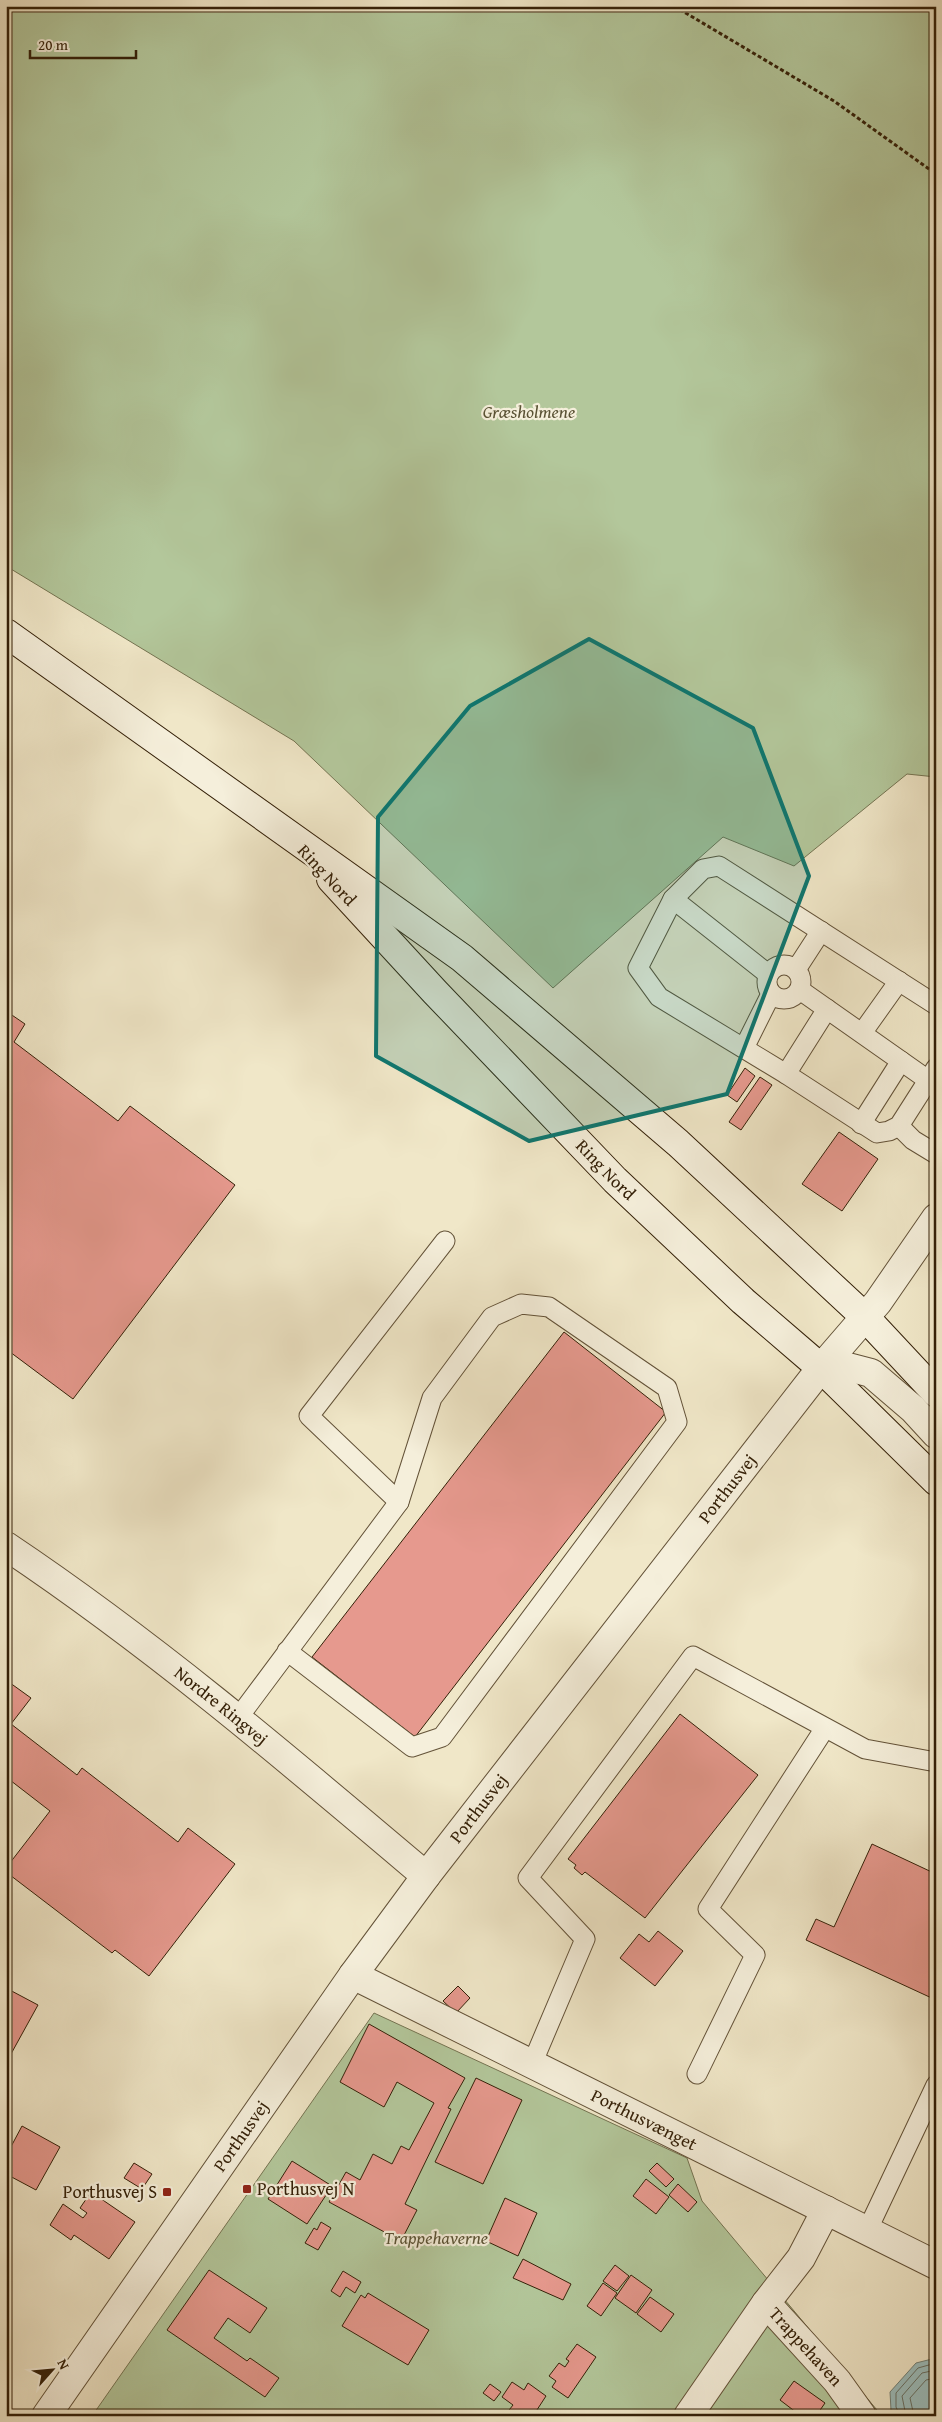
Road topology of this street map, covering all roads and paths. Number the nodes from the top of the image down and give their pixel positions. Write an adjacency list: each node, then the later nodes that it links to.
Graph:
1 (674, 6): 2 (path)
2 (936, 174)
3 (6, 633): 4 (street, Ring Nord)
4 (294, 839): 24 (street, Ring Nord); 25 (street, Ring Nord)
5 (673, 899): 6 (lane); 8 (lane); 15 (lane)
6 (821, 931): 7 (lane); 9 (lane)
7 (797, 968): 8 (lane); 10 (lane)
8 (768, 974): 11 (lane)
9 (899, 981): 12 (lane); 14 (lane)
10 (800, 990): 11 (lane); 13 (lane)
11 (771, 994): 15 (lane)
12 (936, 1005)
13 (827, 1009): 14 (lane); 17 (lane)
14 (862, 1033): 16 (lane)
15 (744, 1048): 17 (lane)
16 (901, 1060): 18 (lane); 19 (lane)
17 (786, 1074): 19 (lane)
18 (932, 1074): 20 (lane)
19 (860, 1124): 20 (lane)
20 (899, 1126): 21 (lane)
21 (936, 1154)
22 (934, 1222): 24 (street, Porthusvej)
23 (445, 1241): 29 (lane)
24 (865, 1317): 25 (street, Porthusvej); 26 (street, Ring Nord)
25 (822, 1368): 27 (street); 28 (street, Ring Nord); 35 (street, Porthusvej)
26 (936, 1393)
27 (936, 1434)
28 (936, 1481)
29 (399, 1502): 31 (lane); 31 (lane)
30 (6, 1546): 32 (street, Nordre Ringvej)
31 (287, 1651): 32 (lane)
32 (238, 1718): 35 (street, Nordre Ringvej)
33 (825, 1728): 34 (lane); 37 (lane); 38 (lane)
34 (936, 1762)
35 (426, 1876): 36 (street, Porthusvej)
36 (353, 1975): 37 (street, Porthusvænget); 44 (street, Porthusvej)
37 (532, 2064): 40 (street, Porthusvænget)
38 (697, 2074)
39 (936, 2085): 41 (lane)
40 (826, 2210): 41 (street, Porthusvænget); 43 (street, Trappehaven)
41 (867, 2231): 42 (street, Porthusvænget)
42 (936, 2265)
43 (766, 2303): 45 (street, Trappehaven); 46 (street, Trappehaven)
44 (46, 2416)
45 (688, 2416)
46 (862, 2416)

